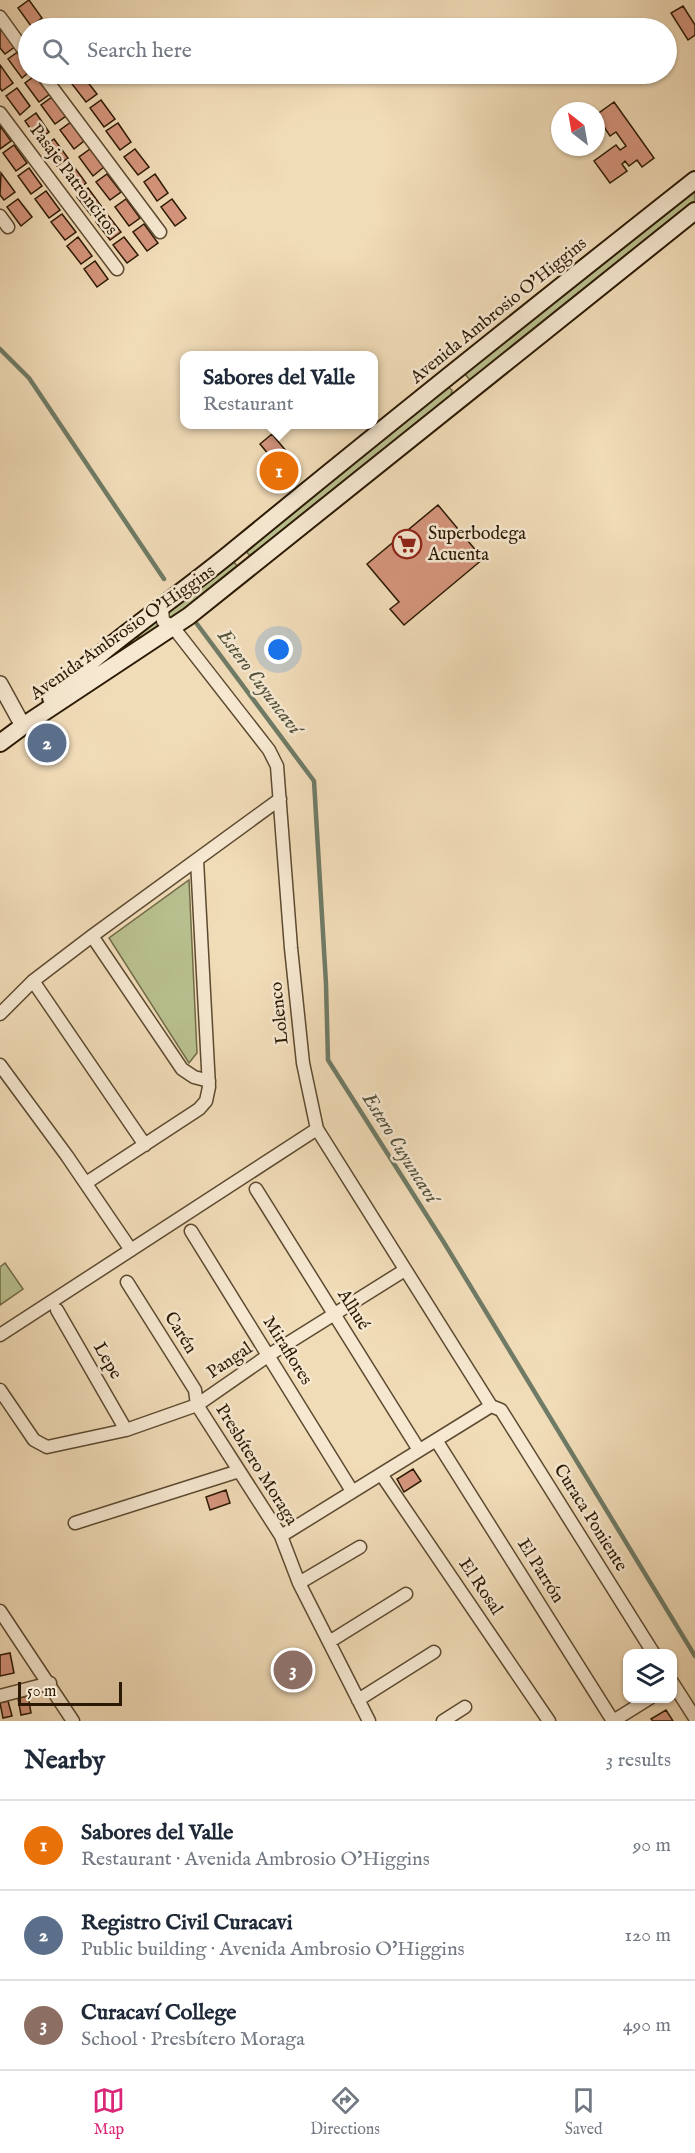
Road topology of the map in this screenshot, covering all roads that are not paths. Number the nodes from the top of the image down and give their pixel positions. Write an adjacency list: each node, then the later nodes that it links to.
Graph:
1 (0, 17): 2 (street)
2 (18, 42)
3 (49, 84): 10 (street)
4 (0, 113): 12 (street, Pasaje Patroncitos)
5 (695, 180): 8 (main road, Avenida Ambrosio O'Higgins)
6 (695, 211): 11 (main road, Avenida Ambrosio O'Higgins)
7 (0, 216): 9 (street)
8 (641, 223): 11 (main road); 13 (main road, Avenida Ambrosio O'Higgins)
9 (8, 227)
10 (160, 232)
11 (657, 242): 14 (main road, Avenida Ambrosio O'Higgins)
12 (117, 269)
13 (451, 373): 14 (main road); 15 (main road, Avenida Ambrosio O'Higgins)
14 (466, 395): 16 (main road, Avenida Ambrosio O'Higgins)
15 (162, 608): 16 (street, Lolenco); 18 (main road, Avenida Ambrosio O'Higgins)
16 (173, 627): 18 (main road, Avenida Ambrosio O'Higgins); 20 (street, Lolenco)
17 (0, 684): 18 (street)
18 (23, 726): 19 (main road, Avenida Ambrosio O'Higgins)
19 (0, 743)
20 (280, 799): 21 (street); 27 (street, Lolenco)
21 (197, 860): 22 (street); 26 (street)
22 (92, 936): 23 (street); 26 (street)
23 (33, 981): 24 (street); 28 (street)
24 (0, 1014)
25 (0, 1065): 29 (street)
26 (209, 1081): 28 (street)
27 (317, 1129): 32 (street); 33 (street, Lolenco)
28 (145, 1145): 29 (street)
29 (86, 1184): 32 (street)
30 (256, 1189): 36 (street, Alhué)
31 (191, 1231): 38 (street, Miraflores)
32 (131, 1250): 37 (street)
33 (405, 1270): 36 (street, Pangal); 41 (street, Lolenco)
34 (127, 1282): 40 (street, Carén)
35 (57, 1310): 42 (street, Lepe)
36 (335, 1314): 38 (street, Pangal); 44 (street, Alhué)
37 (0, 1335)
38 (269, 1355): 40 (street, Pangal); 47 (street, Miraflores)
39 (0, 1390): 42 (street, Presbítero Moraga)
40 (197, 1405): 42 (street, Presbítero Moraga); 45 (street, Presbítero Moraga)
41 (491, 1406): 43 (street); 57 (street, Curaca Poniente)
42 (126, 1430)
43 (436, 1440): 44 (street); 70 (street, El Parrón)
44 (419, 1450): 46 (street)
45 (238, 1471): 48 (street); 49 (street, Presbítero Moraga)
46 (381, 1474): 47 (street); 69 (street, El Rosal)
47 (352, 1491): 49 (street)
48 (75, 1523)
49 (281, 1536): 51 (street, Presbítero Moraga)
50 (360, 1547): 51 (street)
51 (299, 1583): 56 (street, Presbítero Moraga)
52 (406, 1594): 56 (street)
53 (0, 1611): 54 (street)
54 (13, 1631): 55 (street); 59 (street)
55 (0, 1634)
56 (329, 1642): 62 (street, Presbítero Moraga)
57 (651, 1649)
58 (434, 1652): 62 (street)
59 (50, 1683): 61 (street); 66 (street)
60 (677, 1690): 65 (street)
61 (0, 1696)
62 (358, 1700): 67 (street, Presbítero Moraga)
63 (642, 1703): 70 (street)
64 (465, 1707): 68 (street)
65 (695, 1718)
66 (73, 1721)
67 (369, 1721)
68 (443, 1721)
69 (549, 1721)
70 (613, 1721)

